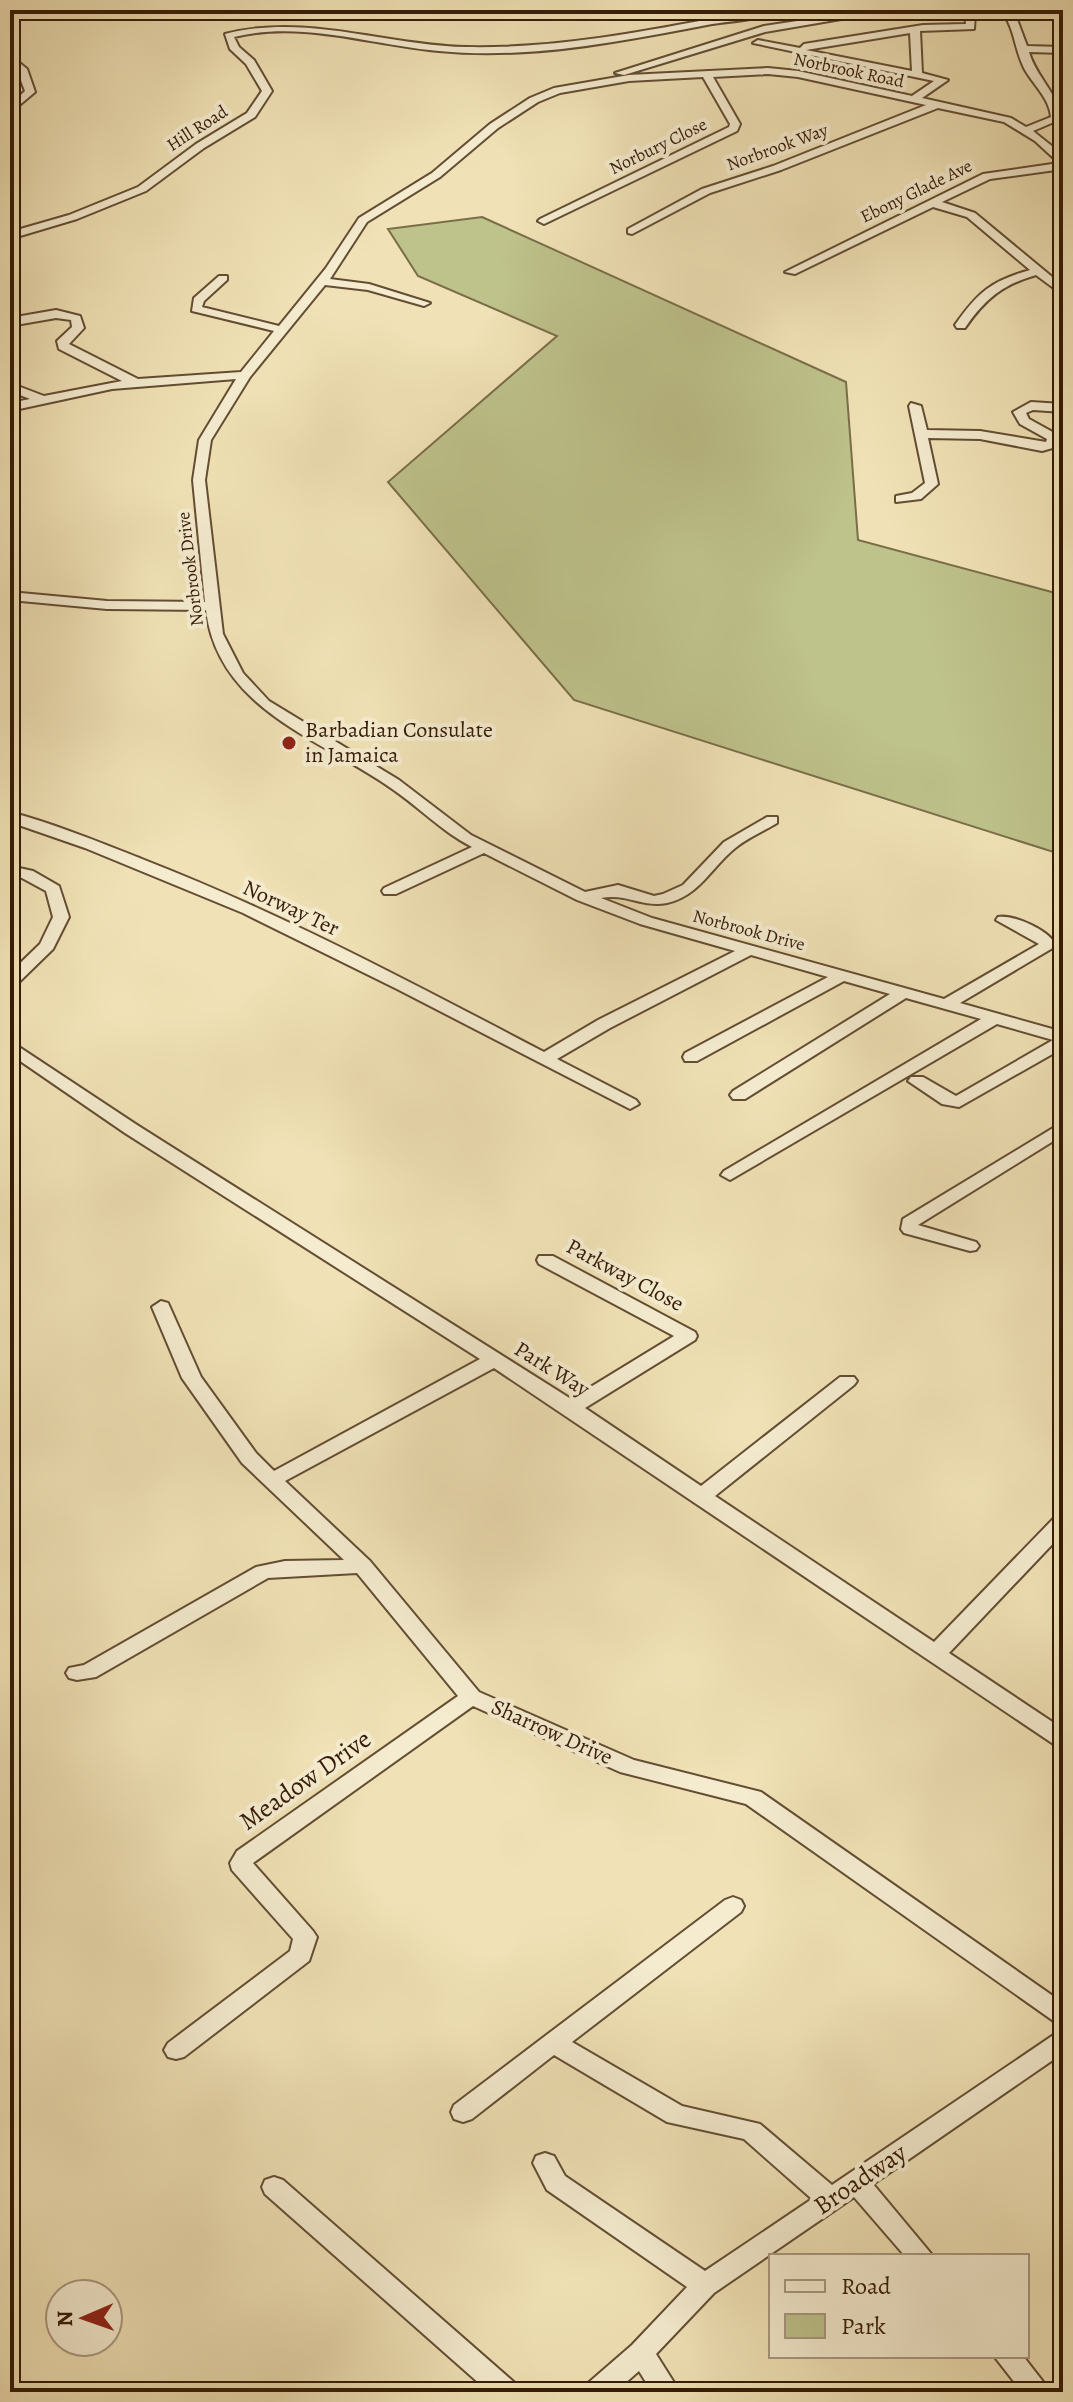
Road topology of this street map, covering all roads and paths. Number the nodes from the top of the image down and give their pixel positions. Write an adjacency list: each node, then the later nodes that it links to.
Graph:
1 (21, 10): 5 (street)
2 (772, 10): 24 (street, Hill Road)
3 (889, 10): 15 (street)
4 (1006, 10): 10 (street)
5 (10, 13)
6 (970, 14): 7 (street)
7 (915, 29): 9 (street); 13 (street)
8 (758, 43): 9 (street)
9 (790, 49): 13 (street)
10 (1025, 49): 11 (street); 19 (street)
11 (1063, 50)
12 (10, 58): 18 (street)
13 (917, 74): 16 (street)
14 (707, 75): 15 (street, Norbrook Road); 16 (street, Norbrook Road); 22 (street, Norbury Close)
15 (613, 81): 28 (street, Norbrook Drive)
16 (910, 98): 17 (street, Norbrook Road)
17 (938, 104): 19 (street, Norbrook Road); 23 (street, Norbrook Way)
18 (10, 110)
19 (1027, 130): 20 (street, Norbrook Road)
20 (1063, 163): 21 (street, Ebony Glade Ave)
21 (932, 203): 25 (street, Ebony Glade Ave); 26 (street)
22 (544, 221)
23 (632, 231)
24 (10, 236)
25 (791, 272)
26 (1035, 272): 29 (street); 32 (street)
27 (223, 278): 33 (street)
28 (321, 281): 30 (street); 33 (street, Norbrook Drive)
29 (1063, 292)
30 (424, 303)
31 (10, 322): 35 (street)
32 (961, 325)
33 (279, 329): 34 (street, Norbrook Drive)
34 (245, 375): 35 (street); 44 (street, Norbrook Drive)
35 (134, 382): 37 (street)
36 (10, 387): 37 (street)
37 (41, 399): 39 (street)
38 (915, 406): 41 (street)
39 (10, 407)
40 (1063, 408): 41 (street)
41 (922, 434): 42 (street)
42 (901, 499)
43 (10, 596): 44 (street)
44 (213, 606): 47 (street, Norbrook Drive)
45 (10, 817): 61 (street, Norway Ter)
46 (772, 820): 50 (street)
47 (485, 847): 49 (street); 50 (street, Norbrook Drive)
48 (10, 871): 54 (street)
49 (390, 891)
50 (583, 897): 52 (street, Norbrook Drive)
51 (1004, 920): 56 (street)
52 (751, 949): 53 (street, Norbrook Drive); 61 (street)
53 (843, 975): 55 (street, Norbrook Drive); 60 (street)
54 (10, 982)
55 (905, 992): 56 (street, Norbrook Drive); 63 (street)
56 (947, 1004): 57 (street, Norbrook Drive)
57 (995, 1018): 58 (street, Norbrook Drive); 66 (street)
58 (1059, 1034): 62 (street)
59 (10, 1046): 70 (street, Park Way)
60 (691, 1057)
61 (544, 1059): 64 (street, Norway Ter)
62 (917, 1081)
63 (739, 1095)
64 (630, 1104)
65 (1063, 1127): 67 (street)
66 (730, 1175)
67 (970, 1246)
68 (546, 1260): 72 (street, Parkway Close)
69 (161, 1307): 73 (street, Sharrow Drive)
70 (493, 1360): 72 (street, Park Way); 73 (street)
71 (847, 1381): 74 (street)
72 (571, 1408): 74 (street, Park Way)
73 (274, 1479): 76 (street, Sharrow Drive)
74 (702, 1496): 77 (street, Park Way)
75 (1063, 1521): 77 (street)
76 (363, 1566): 78 (street); 79 (street, Sharrow Drive)
77 (935, 1654): 80 (street, Park Way)
78 (77, 1673)
79 (471, 1697): 82 (street, Sharrow Drive); 85 (street, Meadow Drive)
80 (1063, 1740)
81 (733, 1906): 84 (street)
82 (1063, 2015)
83 (1063, 2041): 88 (street, Broadway)
84 (553, 2043): 86 (street); 90 (street)
85 (176, 2050)
86 (463, 2112)
87 (545, 2163): 92 (street)
88 (856, 2182): 90 (street, Broadway); 91 (street)
89 (274, 2187): 95 (street)
90 (830, 2199): 92 (street, Broadway)
91 (918, 2254)
92 (705, 2285): 93 (street, Broadway)
93 (641, 2353): 96 (street, Broadway); 97 (street)
94 (1009, 2358): 98 (street)
95 (501, 2390)
96 (596, 2392)
97 (667, 2392)
98 (1038, 2392)

